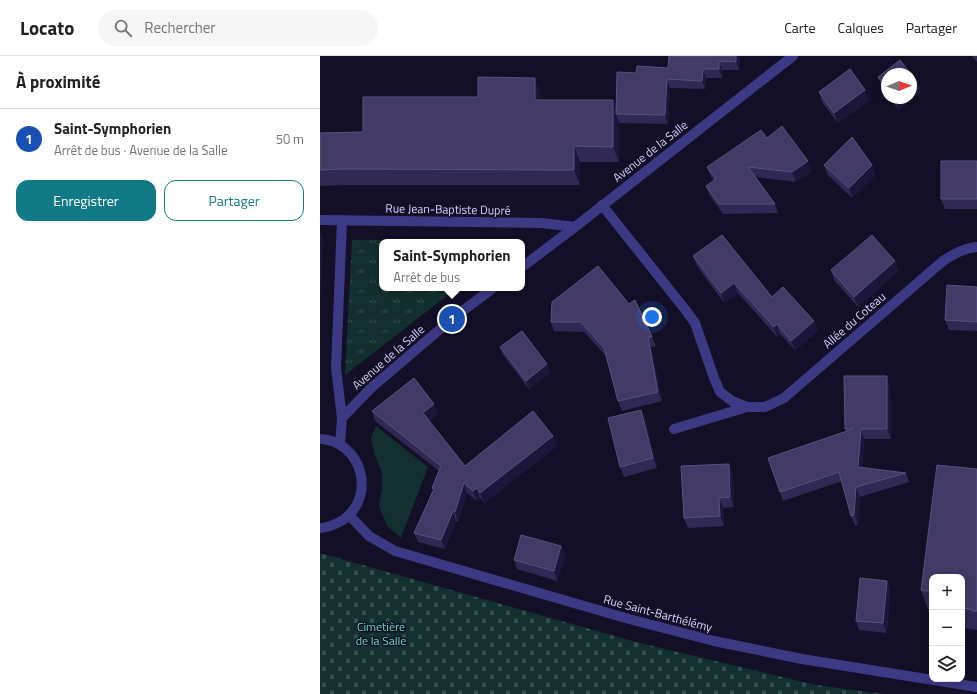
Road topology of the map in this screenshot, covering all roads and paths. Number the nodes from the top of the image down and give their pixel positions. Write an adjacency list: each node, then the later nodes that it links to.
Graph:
1 (793, 56): 2 (street, Avenue de la Salle)
2 (602, 205): 5 (street, Avenue de la Salle); 9 (street, Allée du Coteau)
3 (320, 220): 4 (street, Rue Jean-Baptiste Dupré)
4 (342, 220): 5 (street, Rue Jean-Baptiste Dupré); 10 (street)
5 (575, 227): 7 (street, Avenue de la Salle)
6 (977, 247): 9 (street, Allée du Coteau)
7 (525, 265)
8 (490, 291): 10 (street, Avenue de la Salle)
9 (747, 407): 11 (street, Allée du Coteau)
10 (342, 418): 13 (street)
11 (674, 429)
12 (320, 439): 13 (street)
13 (340, 445): 14 (street)
14 (350, 515): 15 (street); 16 (street, Rue Saint-Barthélémy)
15 (320, 528)
16 (977, 687)

